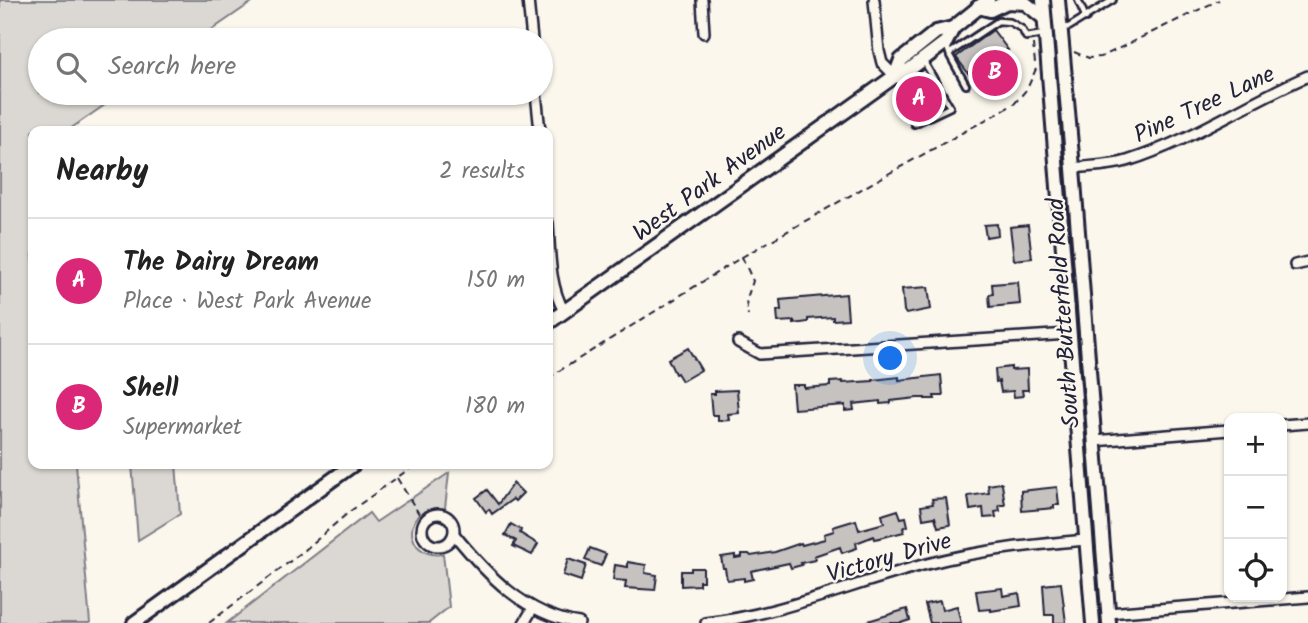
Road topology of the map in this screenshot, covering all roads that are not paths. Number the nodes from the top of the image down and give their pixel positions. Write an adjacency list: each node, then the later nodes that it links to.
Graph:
1 (528, 0): 11 (street)
2 (702, 0): 14 (street)
3 (874, 0): 18 (street)
4 (1043, 0): 9 (main road, South Butterfield Road)
5 (1058, 0): 13 (main road, South Butterfield Road)
6 (1078, 0): 10 (lane)
7 (1112, 0): 10 (lane)
8 (983, 4): 9 (main road); 12 (main road, West Park Avenue)
9 (1044, 18): 15 (main road, South Butterfield Road)
10 (1086, 18): 13 (lane)
11 (531, 28)
12 (953, 28): 16 (main road, West Park Avenue); 18 (main road, West Park Avenue)
13 (1061, 28): 23 (main road, South Butterfield Road)
14 (704, 33)
15 (1039, 35): 16 (lane); 29 (main road, South Butterfield Road)
16 (948, 48): 17 (main road, West Park Avenue); 20 (lane)
17 (923, 60): 18 (main road, West Park Avenue); 18 (lane)
18 (895, 75): 27 (main road, West Park Avenue)
19 (1308, 76): 23 (street, Pine Tree Lane)
20 (967, 85)
21 (537, 105): 22 (street)
22 (539, 126)
23 (1073, 168): 34 (main road, South Butterfield Road)
24 (1308, 262): 25 (street)
25 (1294, 265)
26 (553, 279): 27 (street)
27 (564, 311): 28 (main road, West Park Avenue)
28 (553, 319)
29 (1069, 334): 30 (street); 37 (main road, South Butterfield Road)
30 (738, 342)
31 (1308, 423): 32 (street)
32 (1287, 425)
33 (1224, 430): 34 (street)
34 (1094, 441): 40 (main road, South Butterfield Road)
35 (347, 469): 41 (main road)
36 (454, 534): 36 (street); 39 (street)
37 (1085, 540): 44 (street, Victory Drive); 45 (main road, South Butterfield Road)
38 (1308, 597): 40 (street)
39 (533, 608): 42 (street); 43 (street)
40 (1108, 618)
41 (134, 623)
42 (524, 623)
43 (579, 623)
44 (706, 623)
45 (1093, 623)

